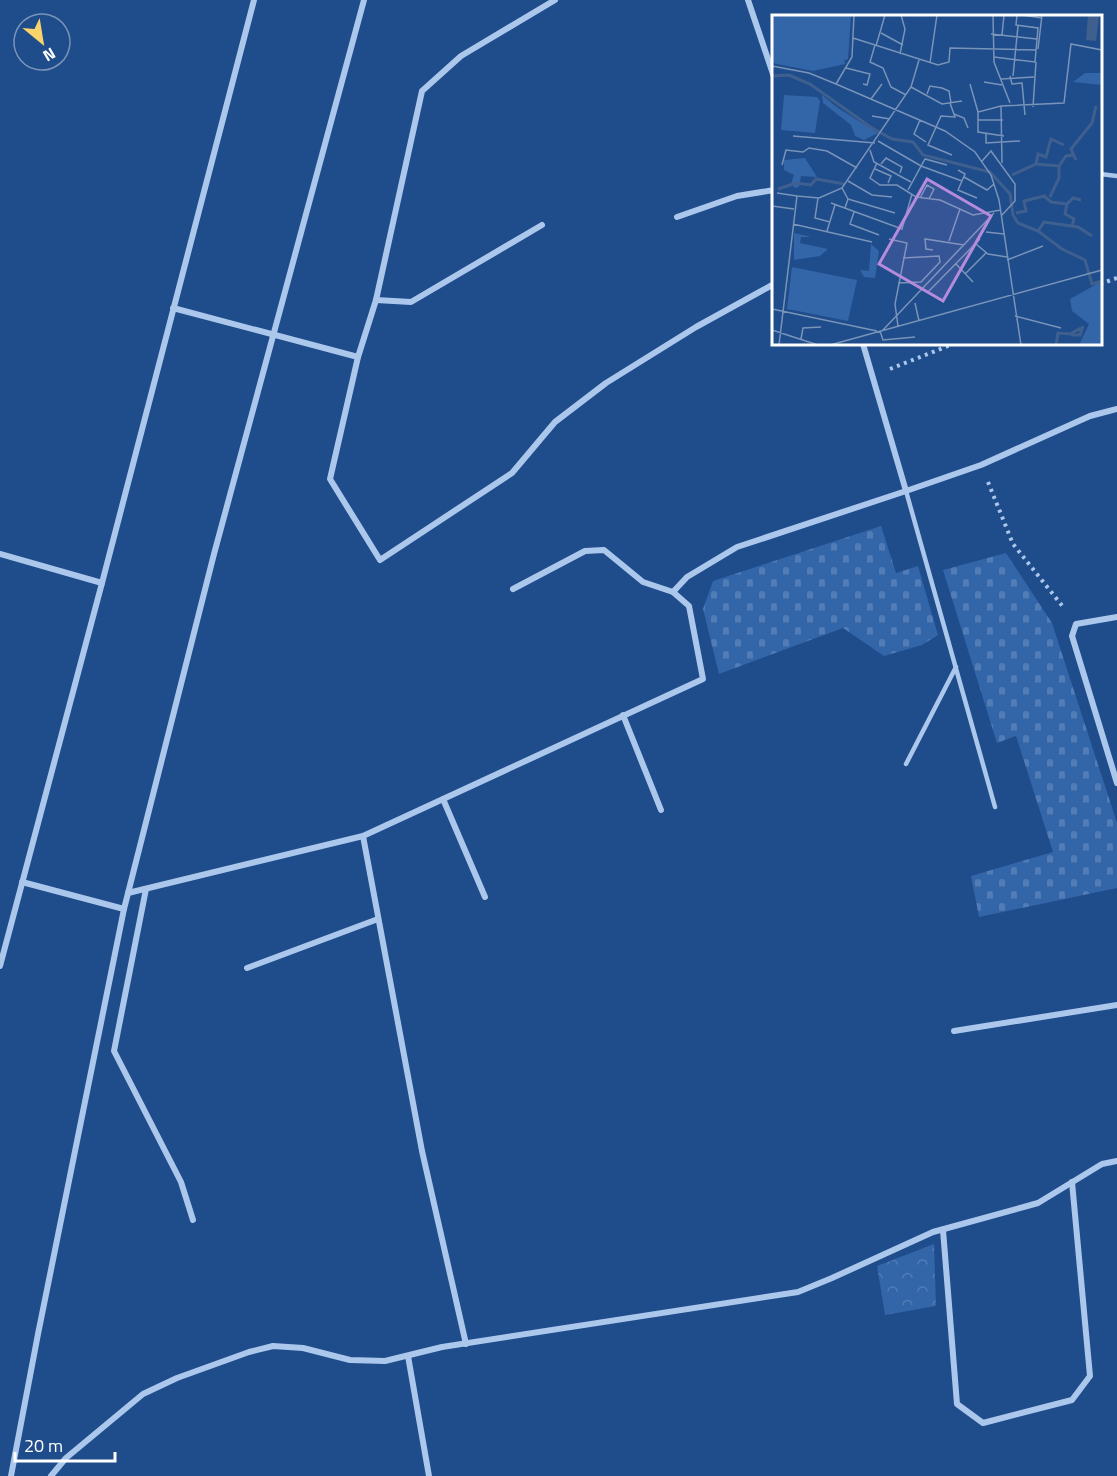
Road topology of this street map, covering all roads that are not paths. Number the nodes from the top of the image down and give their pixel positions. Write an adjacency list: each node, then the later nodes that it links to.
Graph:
1 (254, 0): 13 (street)
2 (364, 0): 14 (street)
3 (555, 0): 12 (street)
4 (748, 0): 5 (street)
5 (772, 71)
6 (1102, 174): 7 (lane)
7 (1117, 176)
8 (772, 190): 9 (street)
9 (677, 217)
10 (542, 225): 12 (street)
11 (772, 285): 16 (street)
12 (376, 300): 16 (street)
13 (173, 308): 14 (street); 20 (street)
14 (274, 335): 16 (street); 34 (street)
15 (863, 345): 18 (street)
16 (358, 357)
17 (1117, 409): 18 (street)
18 (906, 491): 22 (street); 24 (lane)
19 (0, 554): 20 (street)
20 (102, 583): 32 (street)
21 (513, 589): 22 (street)
22 (673, 592): 25 (street)
23 (1117, 617): 27 (street)
24 (956, 667): 26 (lane); 29 (lane)
25 (623, 715): 28 (street); 30 (street)
26 (906, 764)
27 (1117, 783)
28 (442, 799): 31 (street); 35 (street)
29 (995, 807)
30 (661, 810)
31 (363, 836): 33 (street); 37 (street)
32 (22, 882): 36 (street); 38 (street)
33 (146, 889): 34 (street); 44 (street)
34 (128, 893): 36 (street)
35 (485, 897)
36 (124, 909): 48 (street)
37 (378, 919): 39 (street); 46 (street)
38 (0, 966)
39 (247, 968)
40 (1117, 1005): 41 (street)
41 (954, 1031)
42 (1117, 1161): 43 (street)
43 (1072, 1182): 45 (street); 45 (street)
44 (193, 1220)
45 (943, 1230): 46 (street)
46 (466, 1344): 47 (street)
47 (408, 1356): 49 (street); 50 (street)
48 (11, 1476)
49 (51, 1476)
50 (429, 1476)

